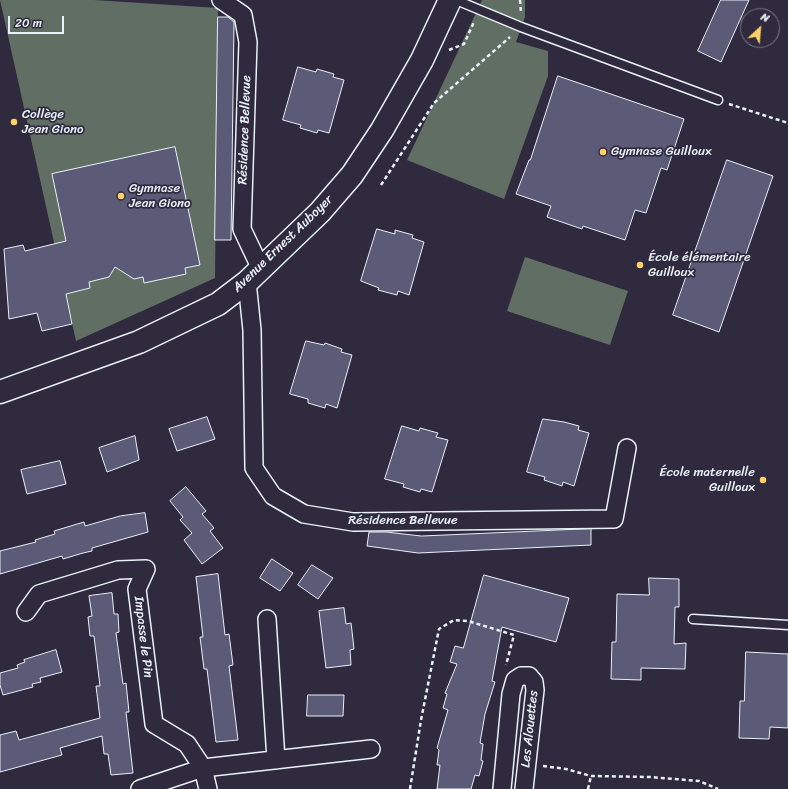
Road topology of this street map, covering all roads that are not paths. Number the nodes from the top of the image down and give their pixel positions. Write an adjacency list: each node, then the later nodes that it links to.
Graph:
1 (221, 0): 5 (street, Résidence Bellevue)
2 (450, 0): 5 (street, Avenue Ernest Auboyer)
3 (456, 0): 4 (lane)
4 (718, 100)
5 (254, 276): 6 (street, Avenue Ernest Auboyer); 7 (street, Résidence Bellevue)
6 (0, 392)
7 (627, 448)
8 (26, 612): 14 (street, Impasse le Pin)
9 (267, 619): 13 (street)
10 (693, 619): 11 (lane)
11 (788, 625)
12 (371, 749): 13 (street)
13 (276, 760): 14 (street)
14 (203, 768): 15 (street); 16 (street, Impasse le Pin)
15 (140, 789)
16 (208, 789)
17 (502, 789): 18 (street, Les Alouettes)
18 (524, 789)

